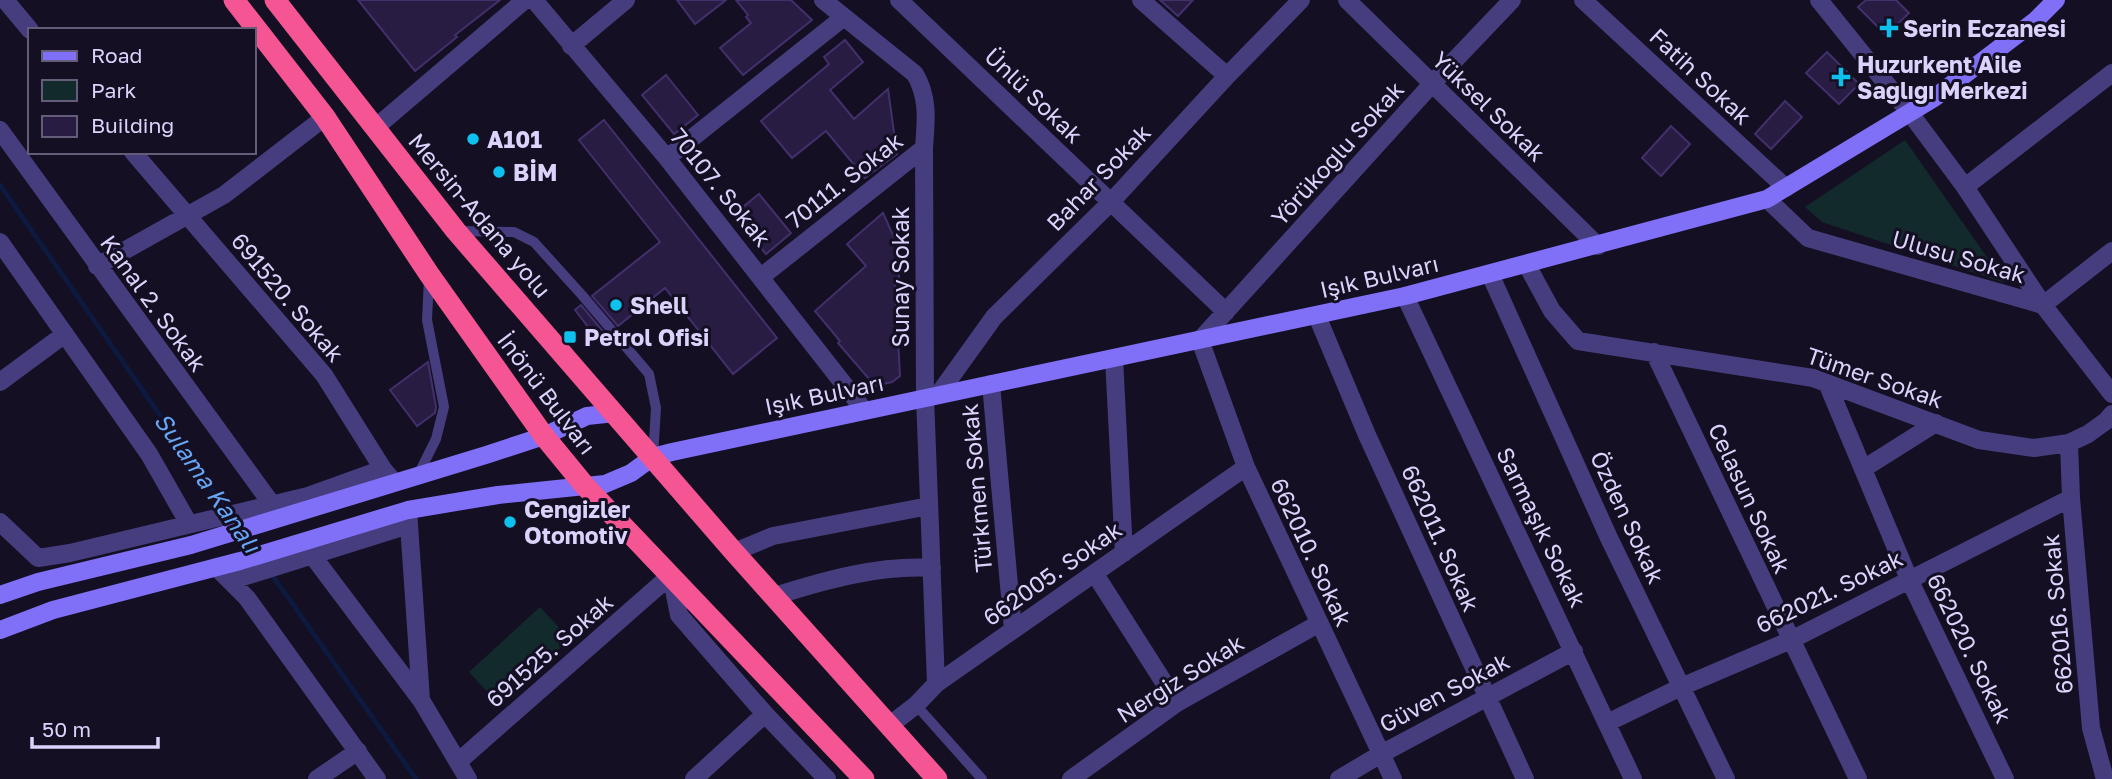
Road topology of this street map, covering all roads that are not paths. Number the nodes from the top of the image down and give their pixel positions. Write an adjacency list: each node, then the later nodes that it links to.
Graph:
1 (5, 0): 17 (street)
2 (234, 0): 18 (highway, İnönü Bulvarı)
3 (275, 0): 26 (highway, Mersin-Adana yolu)
4 (525, 0): 26 (street)
5 (534, 0): 20 (street, 70107. Sokak)
6 (626, 0): 20 (street)
7 (824, 0): 16 (street, Sunay Sokak)
8 (899, 0): 34 (street, Ünlü Sokak)
9 (1141, 0): 22 (street)
10 (1301, 0): 22 (street, Bahar Sokak)
11 (1347, 0): 23 (street, Yüksel Sokak)
12 (1512, 0): 23 (street, Yörükoğlu Sokak)
13 (1583, 0): 32 (street, Fatih Sokak)
14 (2056, 0): 24 (main road, Işık Bulvarı)
15 (1825, 2): 24 (street)
16 (844, 17): 28 (street, Sunay Sokak); 30 (street)
17 (28, 28)
18 (256, 28)
19 (256, 28): 25 (highway, İnönü Bulvarı)
20 (571, 46): 30 (street, 70107. Sokak)
21 (2112, 73): 31 (street)
22 (1227, 76): 34 (street, Bahar Sokak)
23 (1431, 85): 38 (street, Yüksel Sokak); 47 (street, Yörükoğlu Sokak)
24 (1910, 113): 31 (street); 32 (main road, Işık Bulvarı)
25 (325, 117): 35 (street); 42 (highway, İnönü Bulvarı)
26 (375, 128): 36 (highway, Mersin-Adana yolu)
27 (0, 130): 41 (street, Kanal 2. Sokak)
28 (924, 148): 44 (street, 70111. Sokak); 57 (street, Sunay Sokak)
29 (135, 154): 35 (street, 691520. Sokak)
30 (667, 158): 44 (street, 70107. Sokak)
31 (1965, 187): 46 (street)
32 (1786, 188): 33 (main road, Işık Bulvarı)
33 (1767, 199): 38 (main road, Işık Bulvarı); 46 (street, Ulusu Sokak)
34 (1111, 202): 47 (street, Ünlü Sokak); 57 (street, Bahar Sokak)
35 (186, 216): 41 (street); 67 (street, 691520. Sokak)
36 (456, 231): 59 (highway, Mersin-Adana yolu); 64 (lane)
37 (0, 242): 49 (street)
38 (1598, 246): 40 (main road, Işık Bulvarı)
39 (2112, 251): 46 (street)
40 (1527, 265): 43 (main road, Işık Bulvarı); 51 (street, Tümer Sokak)
41 (97, 266): 72 (street, Kanal 2. Sokak)
42 (429, 274): 62 (highway, İnönü Bulvarı); 68 (lane)
43 (1490, 274): 45 (main road, Işık Bulvarı); 93 (street, Özden Sokak)
44 (761, 277): 58 (street, 70107. Sokak)
45 (1405, 296): 48 (main road, Işık Bulvarı); 91 (street, Sarmaşık Sokak)
46 (2043, 305): 56 (street, Ulusu Sokak)
47 (1226, 312): 50 (street, Yörükoğlu Sokak)
48 (1317, 316): 50 (main road, Işık Bulvarı); 94 (street, 662011. Sokak)
49 (65, 334): 53 (street); 75 (street)
50 (1200, 340): 52 (main road, Işık Bulvarı); 65 (street, 662010. Sokak)
51 (1654, 352): 54 (street, Tümer Sokak); 90 (street, Celasun Sokak)
52 (1114, 358): 55 (main road, Işık Bulvarı); 77 (street)
53 (0, 382)
54 (1828, 383): 61 (street, Tümer Sokak); 66 (street, 662020. Sokak)
55 (991, 384): 57 (main road, Işık Bulvarı); 89 (street, Türkmen Sokak)
56 (2112, 394)
57 (931, 396): 58 (main road, Işık Bulvarı); 71 (street, Sunay Sokak)
58 (864, 410): 64 (main road, Işık Bulvarı)
59 (615, 413): 62 (main road); 64 (highway, Mersin-Adana yolu)
60 (2112, 414): 63 (street, Tümer Sokak)
61 (1936, 424): 63 (street, Tümer Sokak); 66 (street)
62 (544, 436): 68 (main road); 69 (highway, İnönü Bulvarı)
63 (2069, 443): 70 (street, 662016. Sokak)
64 (653, 457): 69 (main road); 76 (highway)
65 (1245, 467): 77 (street, 662005. Sokak); 87 (street, 662010. Sokak)
66 (1863, 469): 83 (street, 662020. Sokak)
67 (388, 475): 68 (main road); 72 (main road)
68 (418, 475)
69 (584, 486): 73 (main road); 82 (highway, İnönü Bulvarı)
70 (2071, 498): 83 (street, 662021. Sokak); 120 (street, 662016. Sokak)
71 (929, 506): 76 (street); 80 (street, Sunay Sokak)
72 (269, 509): 75 (street); 85 (main road)
73 (409, 517): 78 (street); 79 (main road); 95 (street)
74 (0, 522): 75 (street)
75 (189, 524)
76 (734, 552): 86 (highway)
77 (1124, 553): 81 (street, 662005. Sokak)
78 (304, 558): 84 (street); 95 (street)
79 (216, 567): 84 (street); 88 (main road)
80 (932, 568): 86 (street); 92 (street, Sunay Sokak)
81 (1095, 574): 89 (street, 662005. Sokak); 96 (street)
82 (671, 575): 98 (street); 103 (street, 691525. Sokak); 109 (highway, İnönü Bulvarı)
83 (1909, 579): 90 (street, 662021. Sokak); 119 (street, 662020. Sokak)
84 (230, 581): 101 (street)
85 (0, 595)
86 (775, 596): 100 (highway)
87 (1318, 624): 96 (street, Nergiz Sokak); 102 (street, 662010. Sokak)
88 (0, 630)
89 (1013, 631): 92 (street, 662005. Sokak)
90 (1791, 640): 93 (street, 662021. Sokak); 118 (street, Celasun Sokak)
91 (1574, 651): 94 (street, Güven Sokak); 99 (street, Sarmaşık Sokak)
92 (936, 684): 97 (street, 662005. Sokak)
93 (1681, 687): 99 (street, 662021. Sokak); 117 (street, Özden Sokak)
94 (1486, 697): 102 (street, Güven Sokak); 115 (street, 662011. Sokak)
95 (421, 700): 103 (street)
96 (1177, 703): 112 (street, Nergiz Sokak)
97 (916, 705): 100 (street, 662005. Sokak); 111 (lane)
98 (765, 714): 107 (street); 108 (street)
99 (1607, 723): 116 (street, Sarmaşık Sokak)
100 (890, 724): 110 (highway)
101 (358, 751): 104 (street); 105 (street)
102 (1381, 754): 113 (street, Güven Sokak); 114 (street, 662010. Sokak)
103 (458, 762): 106 (street)
104 (317, 779)
105 (377, 779)
106 (468, 779)
107 (694, 779)
108 (827, 779)
109 (864, 779)
110 (937, 779)
111 (982, 779)
112 (1071, 779)
113 (1339, 779)
114 (1393, 779)
115 (1525, 779)
116 (1633, 779)
117 (1726, 779)
118 (1858, 779)
119 (2005, 779)
120 (2105, 779)

